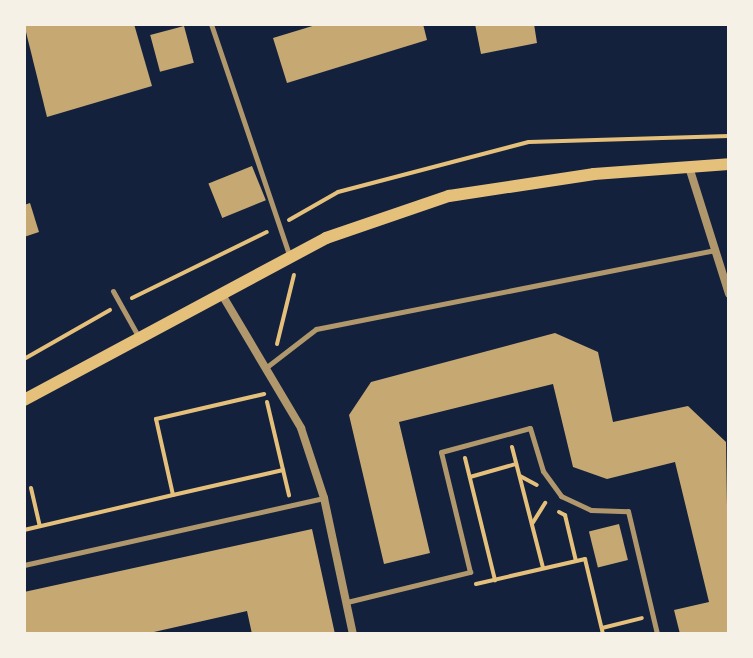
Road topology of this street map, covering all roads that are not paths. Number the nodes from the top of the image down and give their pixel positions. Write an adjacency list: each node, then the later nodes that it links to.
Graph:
1 (211, 24): 5 (lane)
2 (729, 164): 3 (main road)
3 (689, 167): 4 (street); 5 (main road)
4 (716, 250): 8 (street); 10 (lane)
5 (290, 257): 7 (main road)
6 (113, 291): 9 (lane)
7 (221, 293): 9 (main road); 10 (street)
8 (729, 294)
9 (139, 338): 11 (main road)
10 (270, 364): 12 (street)
11 (24, 400)
12 (324, 498): 13 (lane); 14 (street)
13 (24, 565)
14 (346, 603): 15 (street); 16 (lane)
15 (353, 634)
16 (657, 634)

